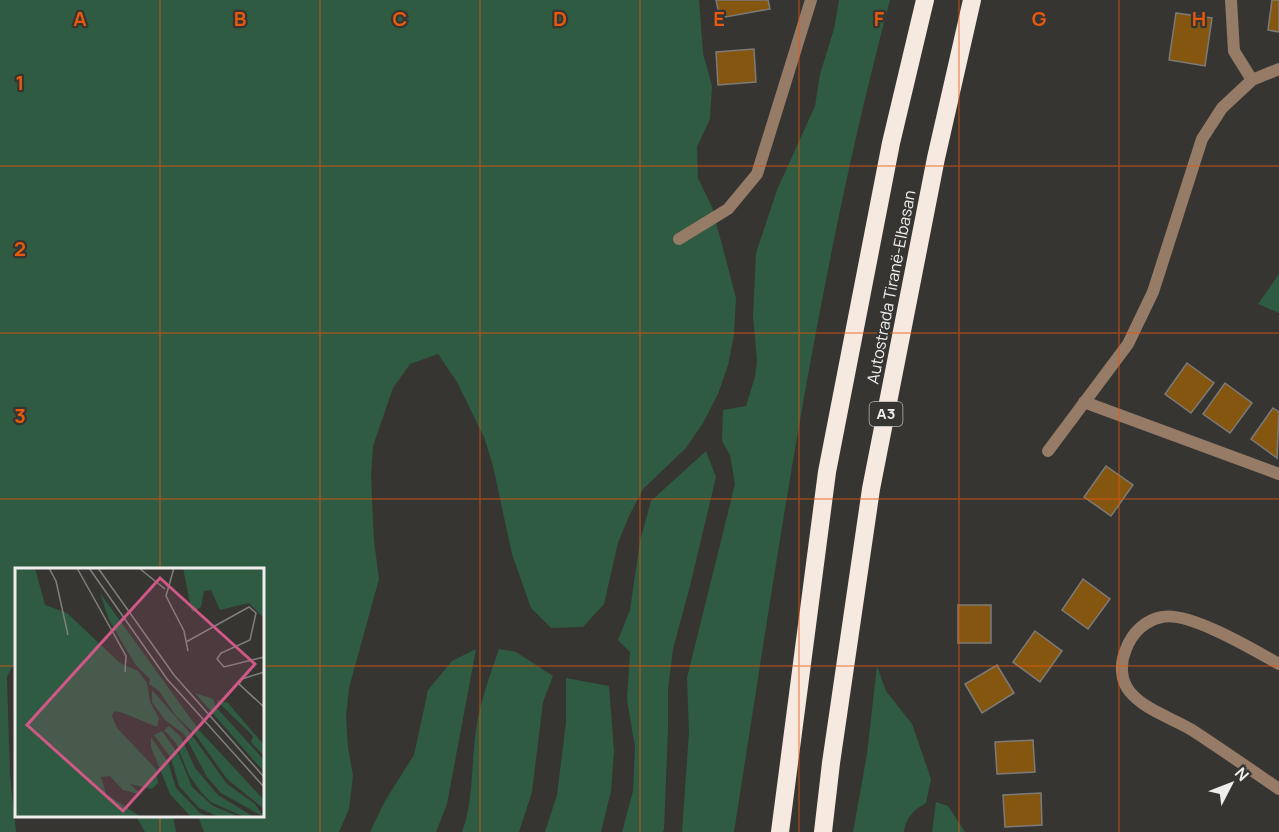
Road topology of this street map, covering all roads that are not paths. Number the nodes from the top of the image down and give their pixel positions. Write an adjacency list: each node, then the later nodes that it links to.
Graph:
1 (811, 0): 7 (street)
2 (925, 0): 13 (highway, Autostrada Tiranë-Elbasan)
3 (972, 0): 14 (highway, Autostrada Tiranë-Elbasan / A3)
4 (1232, 0): 6 (street)
5 (1279, 69): 6 (street)
6 (1252, 80): 8 (street)
7 (679, 239)
8 (1084, 402): 9 (street); 10 (street)
9 (1048, 451)
10 (1279, 474)
11 (1279, 664): 12 (street)
12 (1279, 789)
13 (780, 832)
14 (823, 832)

